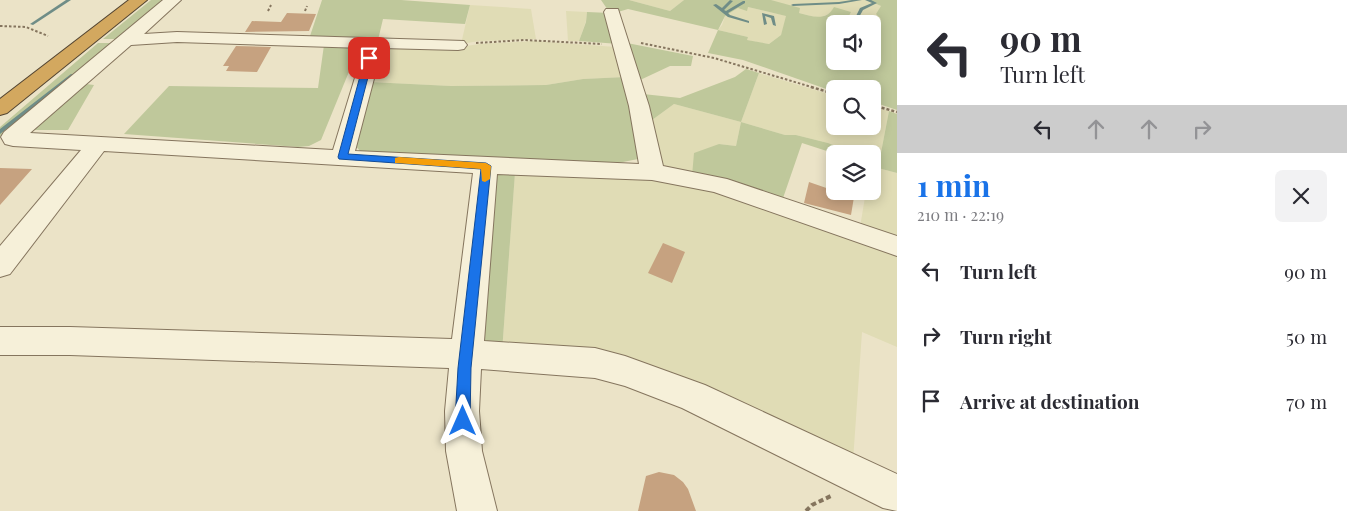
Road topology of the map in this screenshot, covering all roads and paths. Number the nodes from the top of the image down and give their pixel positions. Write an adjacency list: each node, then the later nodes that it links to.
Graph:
1 (115, 0): 15 (highway)
2 (139, 0): 18 (highway)
3 (173, 0): 11 (street)
4 (271, 5): 7 (path)
5 (307, 6): 6 (path)
6 (305, 11)
7 (268, 12)
8 (612, 12): 13 (street)
9 (0, 26): 10 (path)
10 (48, 36)
11 (127, 40): 12 (street); 20 (street)
12 (374, 43): 14 (street); 21 (street)
13 (622, 43): 14 (path); 16 (path); 23 (street)
14 (458, 45)
15 (10, 79)
16 (826, 91)
17 (881, 108): 19 (path)
18 (0, 109)
19 (897, 112)
20 (98, 144): 21 (street); 25 (street)
21 (342, 157): 22 (street)
22 (486, 166): 23 (street); 27 (street)
23 (652, 172): 24 (street)
24 (897, 246)
25 (0, 266)
26 (0, 342): 27 (street)
27 (467, 354): 28 (street); 29 (street)
28 (897, 494)
29 (477, 511)

